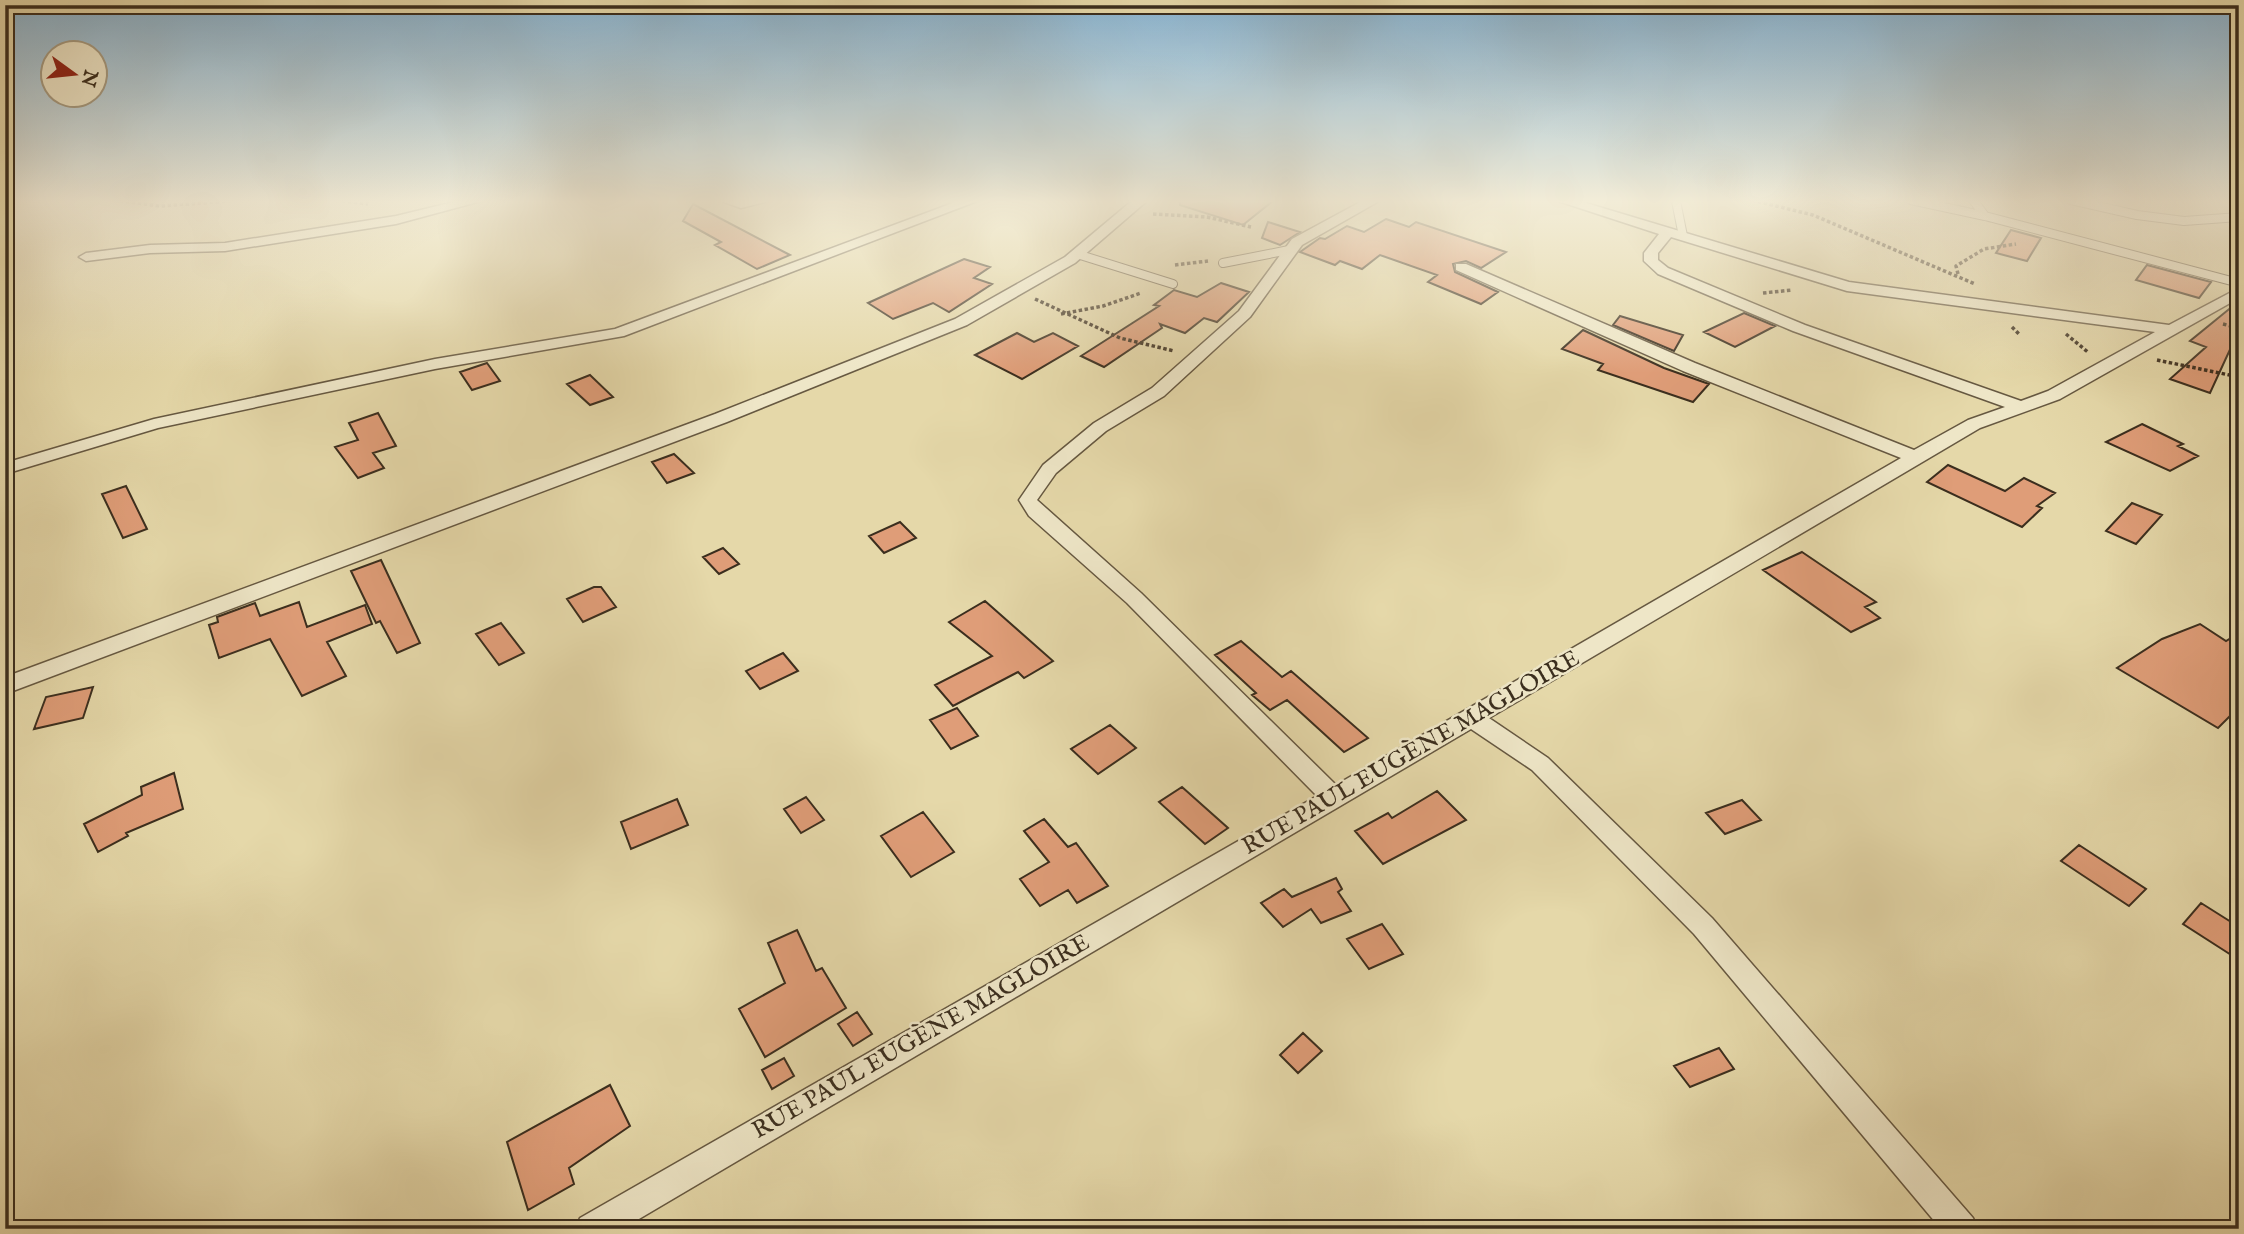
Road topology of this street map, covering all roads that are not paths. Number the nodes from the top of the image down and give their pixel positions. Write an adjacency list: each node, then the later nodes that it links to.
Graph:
1 (817, 258): 17 (street)
2 (1071, 258): 18 (street)
3 (1088, 258): 11 (lane)
4 (1250, 258): 9 (lane)
5 (1284, 258): 20 (street)
6 (1651, 258): 15 (street)
7 (1754, 258): 14 (street)
8 (2141, 258): 12 (lane)
9 (1223, 263)
10 (1461, 267): 16 (street)
11 (1173, 284)
12 (2239, 284)
13 (2239, 292): 14 (street, RUE PAUL EUGÈNE MAGLOIRE)
14 (2172, 330): 15 (street, RUE PAUL EUGÈNE MAGLOIRE)
15 (2021, 407): 16 (street, RUE PAUL EUGÈNE MAGLOIRE)
16 (1915, 457): 19 (street, RUE PAUL EUGÈNE MAGLOIRE)
17 (5, 469)
18 (5, 686)
19 (1472, 718): 20 (street, RUE PAUL EUGÈNE MAGLOIRE); 22 (street)
20 (1333, 797): 21 (street, RUE PAUL EUGÈNE MAGLOIRE)
21 (591, 1229)
22 (1962, 1229)

